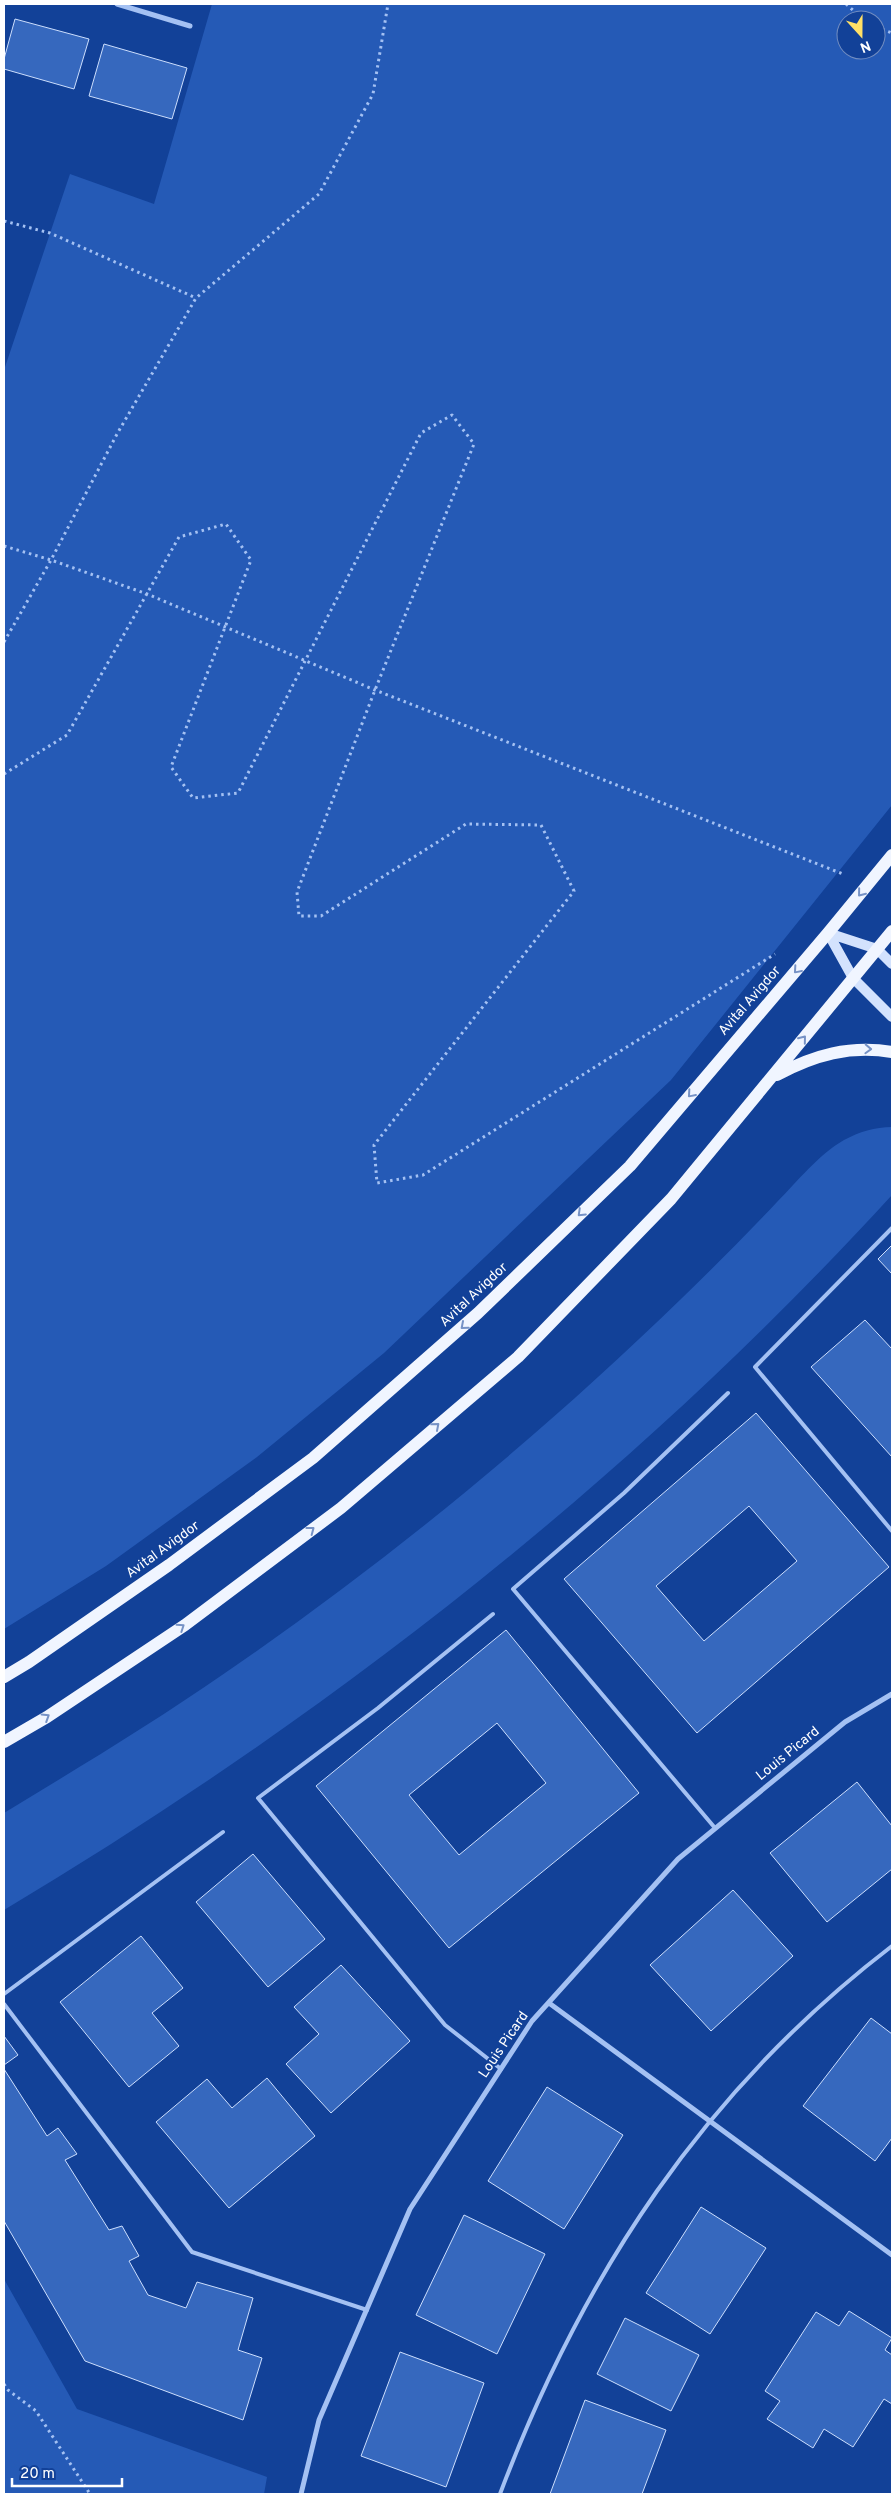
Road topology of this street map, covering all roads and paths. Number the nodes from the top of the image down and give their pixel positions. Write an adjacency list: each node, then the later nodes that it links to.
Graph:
1 (117, 4): 3 (street)
2 (388, 4): 5 (path)
3 (190, 26)
4 (4, 221): 5 (path)
5 (196, 298): 7 (path)
6 (4, 546): 7 (path)
7 (50, 560): 8 (path); 10 (path)
8 (147, 594): 9 (path); 9 (path); 13 (path)
9 (226, 627): 11 (path); 11 (path)
10 (4, 642)
11 (305, 661): 12 (path); 12 (path)
12 (375, 690): 15 (path); 19 (path)
13 (4, 774)
14 (892, 855): 17 (main road, Avital Avigdor, one-way to 17)
15 (840, 872)
16 (892, 932): 18 (main road)
17 (828, 934): 18 (street); 21 (street); 29 (main road, Avital Avigdor, one-way to 29)
18 (877, 949): 20 (street); 21 (main road)
19 (774, 954)
20 (892, 964)
21 (853, 978): 22 (street); 24 (main road, one-way to 21)
22 (892, 1017)
23 (892, 1052): 24 (main road, one-way to 23)
24 (772, 1077): 31 (main road, one-way to 24)
25 (892, 1228): 27 (lane)
26 (728, 1393): 32 (lane)
27 (892, 1532)
28 (493, 1614): 38 (lane)
29 (4, 1677)
30 (892, 1694): 32 (street, Louis Picard)
31 (4, 1742)
32 (715, 1828): 36 (street, Louis Picard)
33 (224, 1832): 35 (lane)
34 (892, 1946): 39 (lane)
35 (4, 1994)
36 (549, 2003): 38 (street, Louis Picard); 39 (street)
37 (4, 2004): 41 (lane)
38 (501, 2069): 41 (street, Louis Picard)
39 (709, 2121): 40 (street); 45 (lane)
40 (892, 2255)
41 (367, 2310): 44 (street, Louis Picard)
42 (4, 2384): 43 (path)
43 (90, 2494)
44 (301, 2494)
45 (500, 2494)

